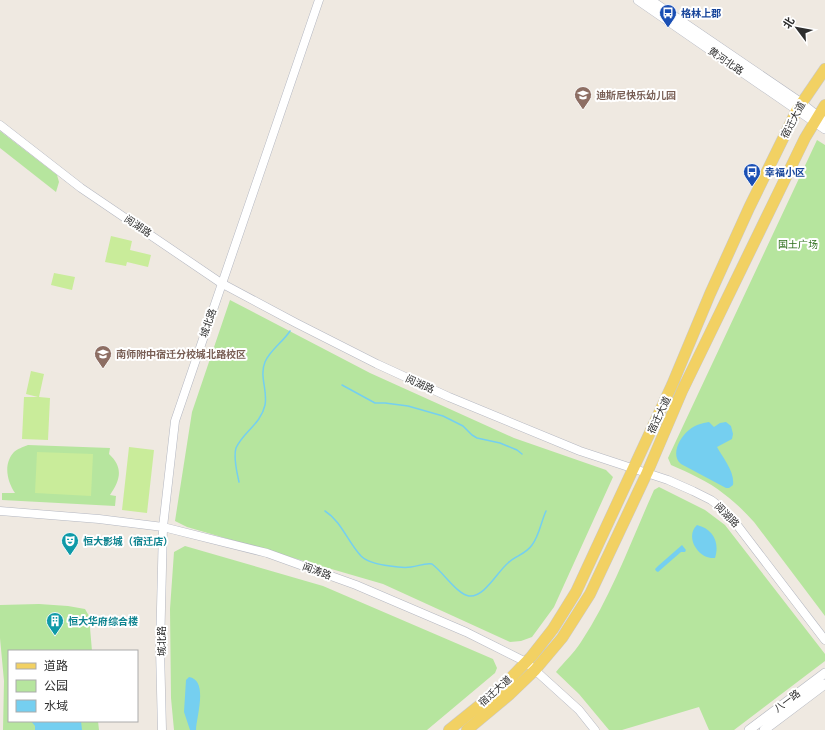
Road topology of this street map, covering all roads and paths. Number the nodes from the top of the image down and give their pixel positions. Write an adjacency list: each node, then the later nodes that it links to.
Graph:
1 (320, 0): 10 (street, 城北路)
2 (638, 0): 6 (main road, 黄河北路)
3 (650, 0): 6 (main road, 黄河北路)
4 (825, 69): 6 (main road, 宿迁大道)
5 (825, 105): 7 (main road, 宿迁大道)
6 (799, 106): 7 (main road, 黄河北路); 11 (main road, 宿迁大道)
7 (819, 120): 9 (main road, 黄河北路); 12 (main road, 宿迁大道)
8 (0, 125): 10 (street, 阅湖路)
9 (825, 130)
10 (221, 283): 11 (street, 阅湖路); 14 (street, 城北路)
11 (634, 469): 12 (street, 阅湖路); 16 (main road, 宿迁大道)
12 (647, 473): 15 (street, 阅湖路); 17 (main road, 宿迁大道)
13 (0, 511): 14 (street, 闻涛路)
14 (163, 527): 16 (street, 闻涛路); 20 (street, 城北路)
15 (825, 640)
16 (526, 662): 17 (street, 闻涛路); 21 (main road, 宿迁大道)
17 (535, 670): 22 (main road, 宿迁大道); 23 (street, 闻涛路)
18 (825, 673): 24 (main road, 八一路)
19 (825, 684): 25 (main road, 八一路)
20 (162, 730)
21 (449, 730)
22 (467, 730)
23 (595, 730)
24 (749, 730)
25 (764, 730)

